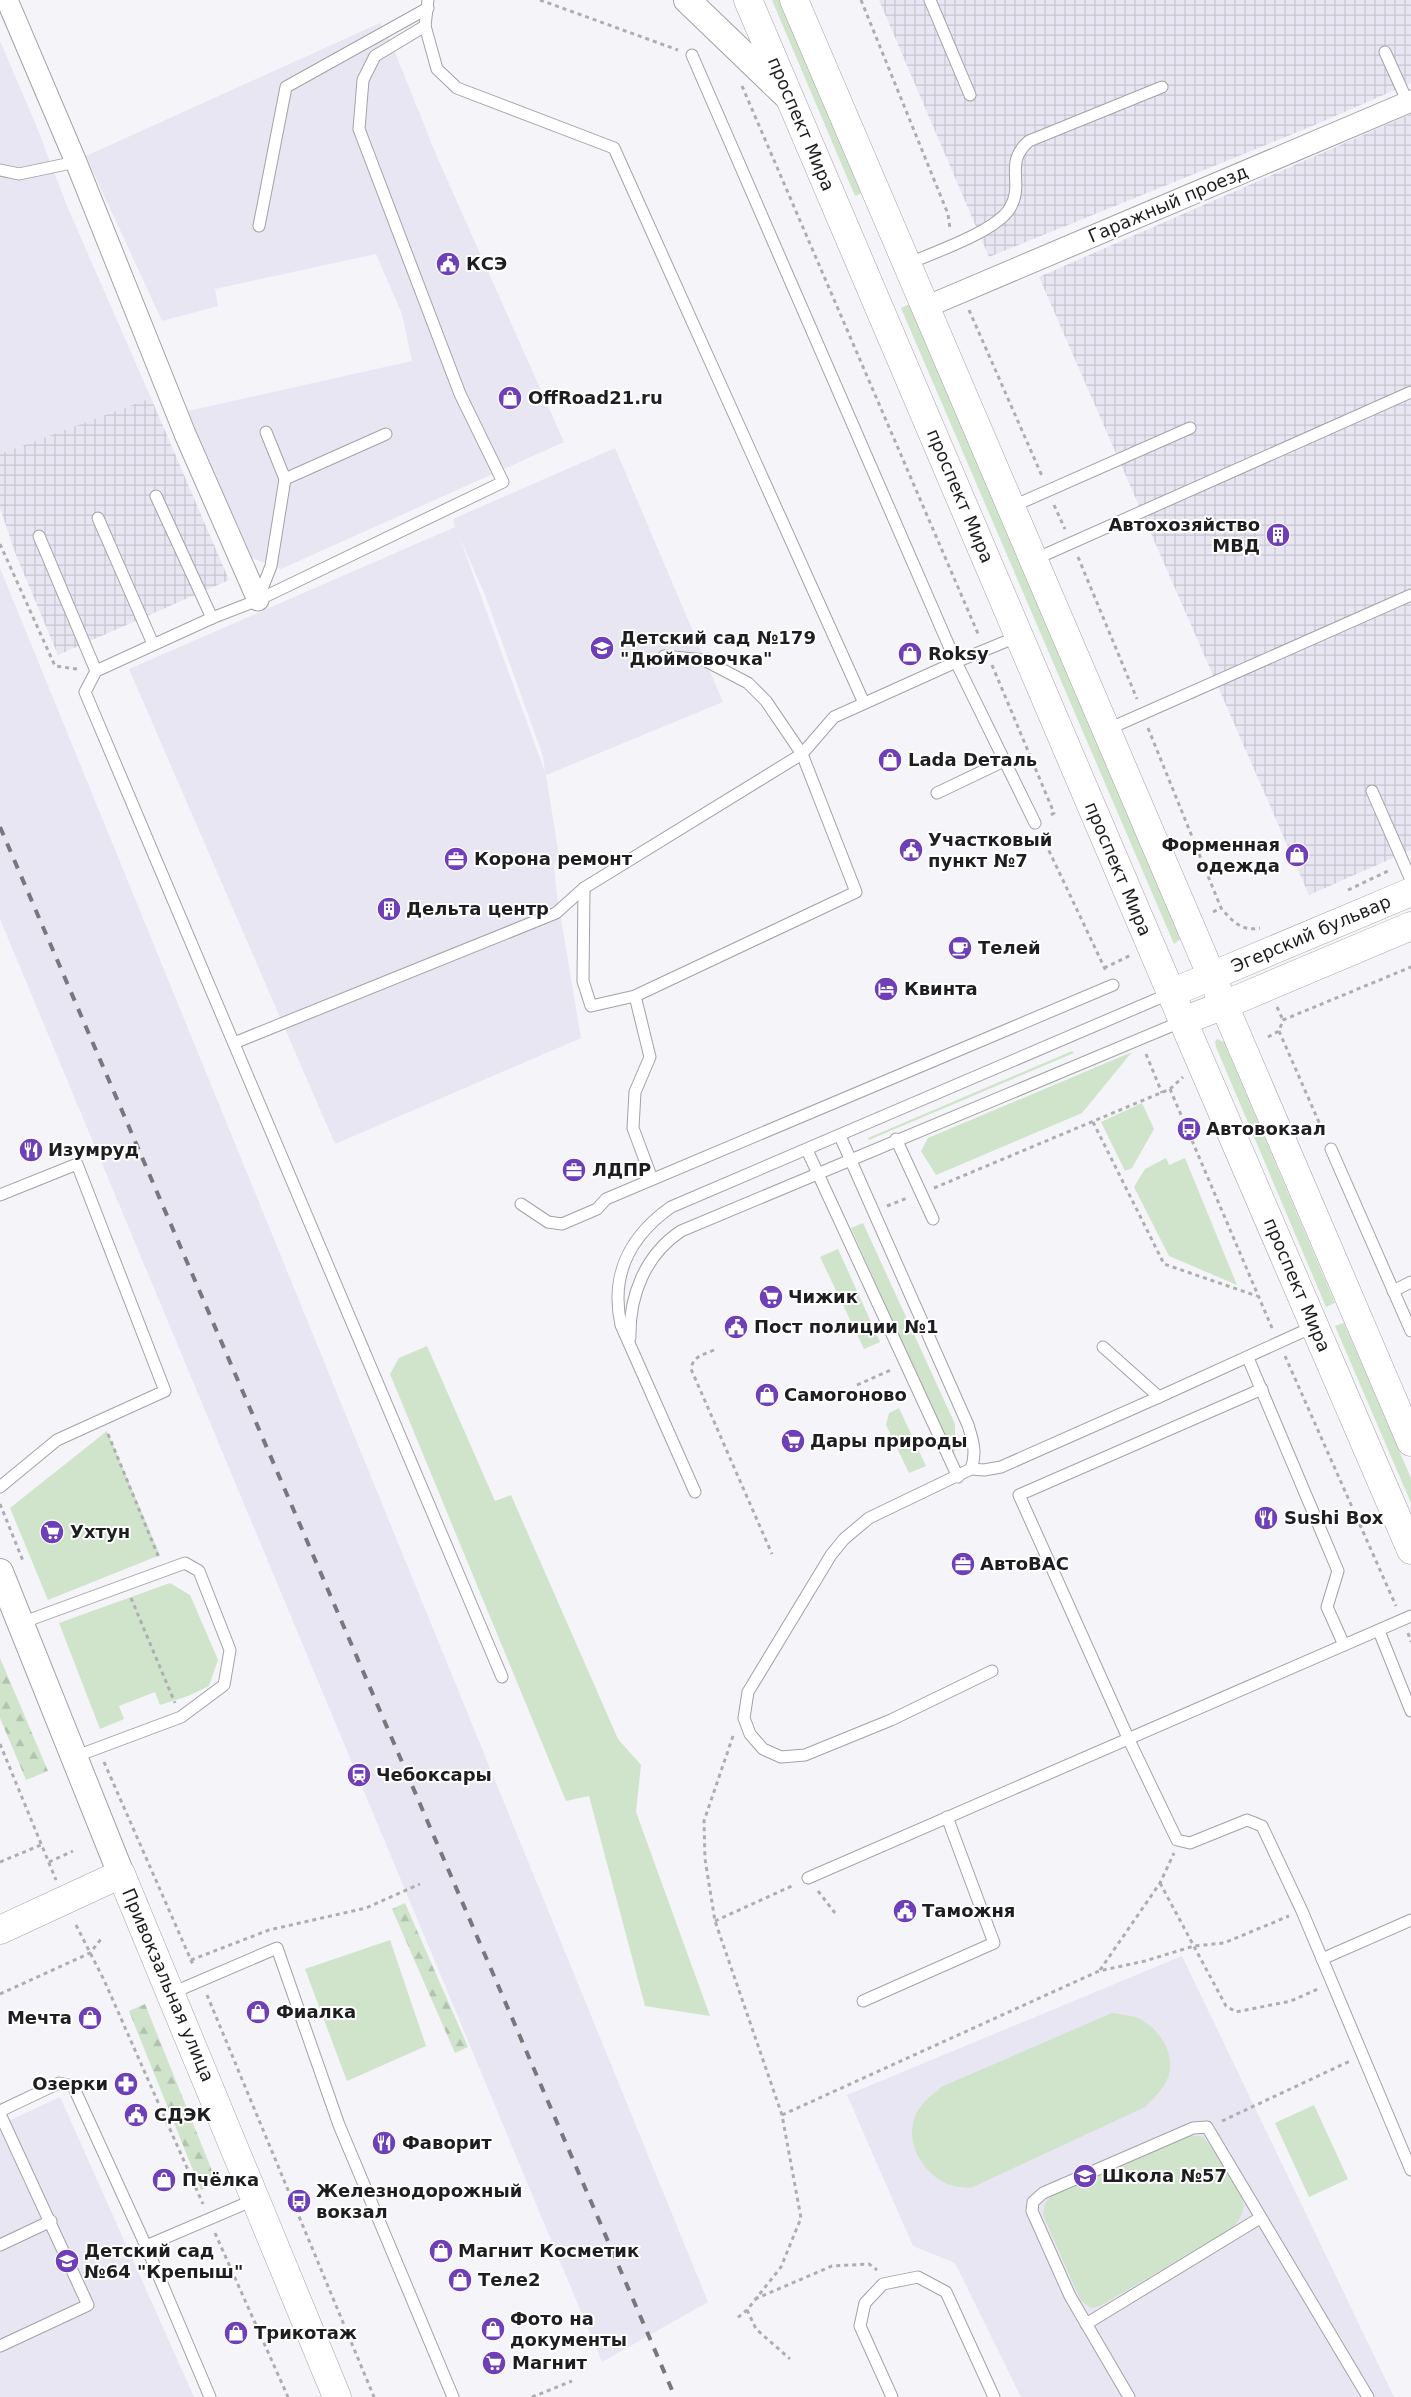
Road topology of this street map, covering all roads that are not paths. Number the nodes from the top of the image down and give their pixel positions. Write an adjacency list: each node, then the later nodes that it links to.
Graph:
1 (7, 0): 14 (street)
2 (687, 0): 12 (street)
3 (748, 0): 12 (main road, проспект Мира)
4 (794, 0): 17 (main road)
5 (930, 0): 11 (lane)
6 (428, 4): 7 (lane); 16 (lane)
7 (425, 26): 31 (lane); 38 (lane)
8 (1385, 52): 13 (lane)
9 (692, 55): 36 (lane)
10 (1162, 87): 17 (lane)
11 (970, 95)
12 (791, 101): 18 (main road, проспект Мира)
13 (1410, 104): 19 (street, Гаражный проезд)
14 (76, 162): 15 (lane); 31 (street)
15 (0, 170)
16 (259, 226)
17 (907, 264): 18 (main road); 19 (main road)
18 (868, 281): 33 (main road, проспект Мира)
19 (926, 307): 26 (main road)
20 (1411, 392): 29 (lane)
21 (1190, 428): 26 (lane)
22 (266, 432): 24 (lane)
23 (386, 434): 24 (lane)
24 (285, 479): 31 (lane)
25 (156, 496): 32 (lane)
26 (1011, 508): 29 (main road)
27 (98, 518): 34 (lane)
28 (39, 536): 37 (lane)
29 (1033, 560): 39 (main road)
30 (1411, 595): 39 (lane)
31 (258, 600): 32 (lane)
32 (212, 618): 34 (lane)
33 (1019, 636): 36 (lane); 51 (main road, проспект Мира)
34 (153, 644): 37 (lane)
35 (664, 656): 40 (lane)
36 (956, 662): 38 (lane); 41 (lane)
37 (96, 671): 55 (lane)
38 (864, 703): 40 (lane)
39 (1106, 730): 49 (main road)
40 (802, 754): 46 (lane); 52 (lane)
41 (1004, 761): 43 (lane); 44 (lane)
42 (1372, 791): 45 (lane)
43 (937, 792)
44 (1035, 823)
45 (1411, 880)
46 (584, 888): 52 (lane); 55 (lane)
47 (1411, 892): 49 (main road, Эгерский бульвар)
48 (1411, 926): 53 (main road, Эгерский бульвар)
49 (1212, 976): 51 (main road, Эгерский бульвар); 53 (main road)
50 (1113, 985): 62 (lane)
51 (1171, 993): 54 (main road, проспект Мира); 56 (lane)
52 (635, 996): 62 (lane)
53 (1224, 1006): 54 (main road, Эгерский бульвар); 68 (main road)
54 (1183, 1021): 57 (lane); 69 (main road, проспект Мира)
55 (234, 1043): 88 (lane)
56 (840, 1136): 59 (lane); 60 (lane)
57 (896, 1140): 60 (lane); 65 (lane)
58 (1331, 1149): 67 (lane)
59 (807, 1150): 61 (lane); 71 (lane)
60 (850, 1158): 61 (lane); 77 (lane)
61 (818, 1172): 71 (lane); 78 (lane)
62 (652, 1179): 64 (lane)
63 (0, 1195): 79 (lane)
64 (521, 1204)
65 (933, 1219)
66 (1411, 1282): 67 (lane)
67 (1393, 1291): 70 (lane)
68 (1354, 1310): 69 (main road); 76 (main road)
69 (1315, 1326): 73 (lane); 81 (main road, проспект Мира)
70 (1411, 1331)
71 (630, 1346): 80 (lane)
72 (1103, 1347): 75 (lane)
73 (1248, 1358): 74 (lane); 75 (lane)
74 (1262, 1390): 86 (lane); 90 (lane)
75 (1159, 1397): 77 (lane)
76 (1411, 1442)
77 (971, 1469): 78 (lane)
78 (958, 1477): 87 (lane)
79 (0, 1487)
80 (694, 1492)
81 (1411, 1550)
82 (0, 1572): 84 (street, Привокзальная улица)
83 (1407, 1618): 85 (lane)
84 (21, 1623): 91 (street, Привокзальная улица); 91 (lane)
85 (1378, 1631): 86 (lane); 89 (lane)
86 (1344, 1645): 90 (lane)
87 (992, 1671)
88 (502, 1678)
89 (1411, 1711)
90 (1128, 1740): 92 (lane); 97 (lane)
91 (74, 1757): 93 (street, Привокзальная улица)
92 (947, 1817): 94 (lane); 99 (lane)
93 (122, 1874): 96 (main road); 98 (main road, Привокзальная улица)
94 (808, 1878)
95 (1411, 1920): 97 (lane)
96 (0, 1930)
97 (1322, 1959): 101 (lane)
98 (172, 1993): 102 (main road, Привокзальная улица); 111 (lane)
99 (863, 2001)
100 (0, 2112): 104 (lane); 106 (lane)
101 (1411, 2170)
102 (256, 2199): 106 (lane); 110 (main road, Привокзальная улица)
103 (1260, 2218): 107 (lane); 107 (lane); 115 (lane)
104 (51, 2221): 105 (lane); 108 (lane)
105 (0, 2245)
106 (146, 2246): 109 (lane)
107 (1086, 2324): 114 (lane)
108 (0, 2346)
109 (210, 2397)
110 (337, 2397)
111 (453, 2397)
112 (892, 2397): 113 (lane)
113 (994, 2397)
114 (1129, 2397)
115 (1368, 2397)

